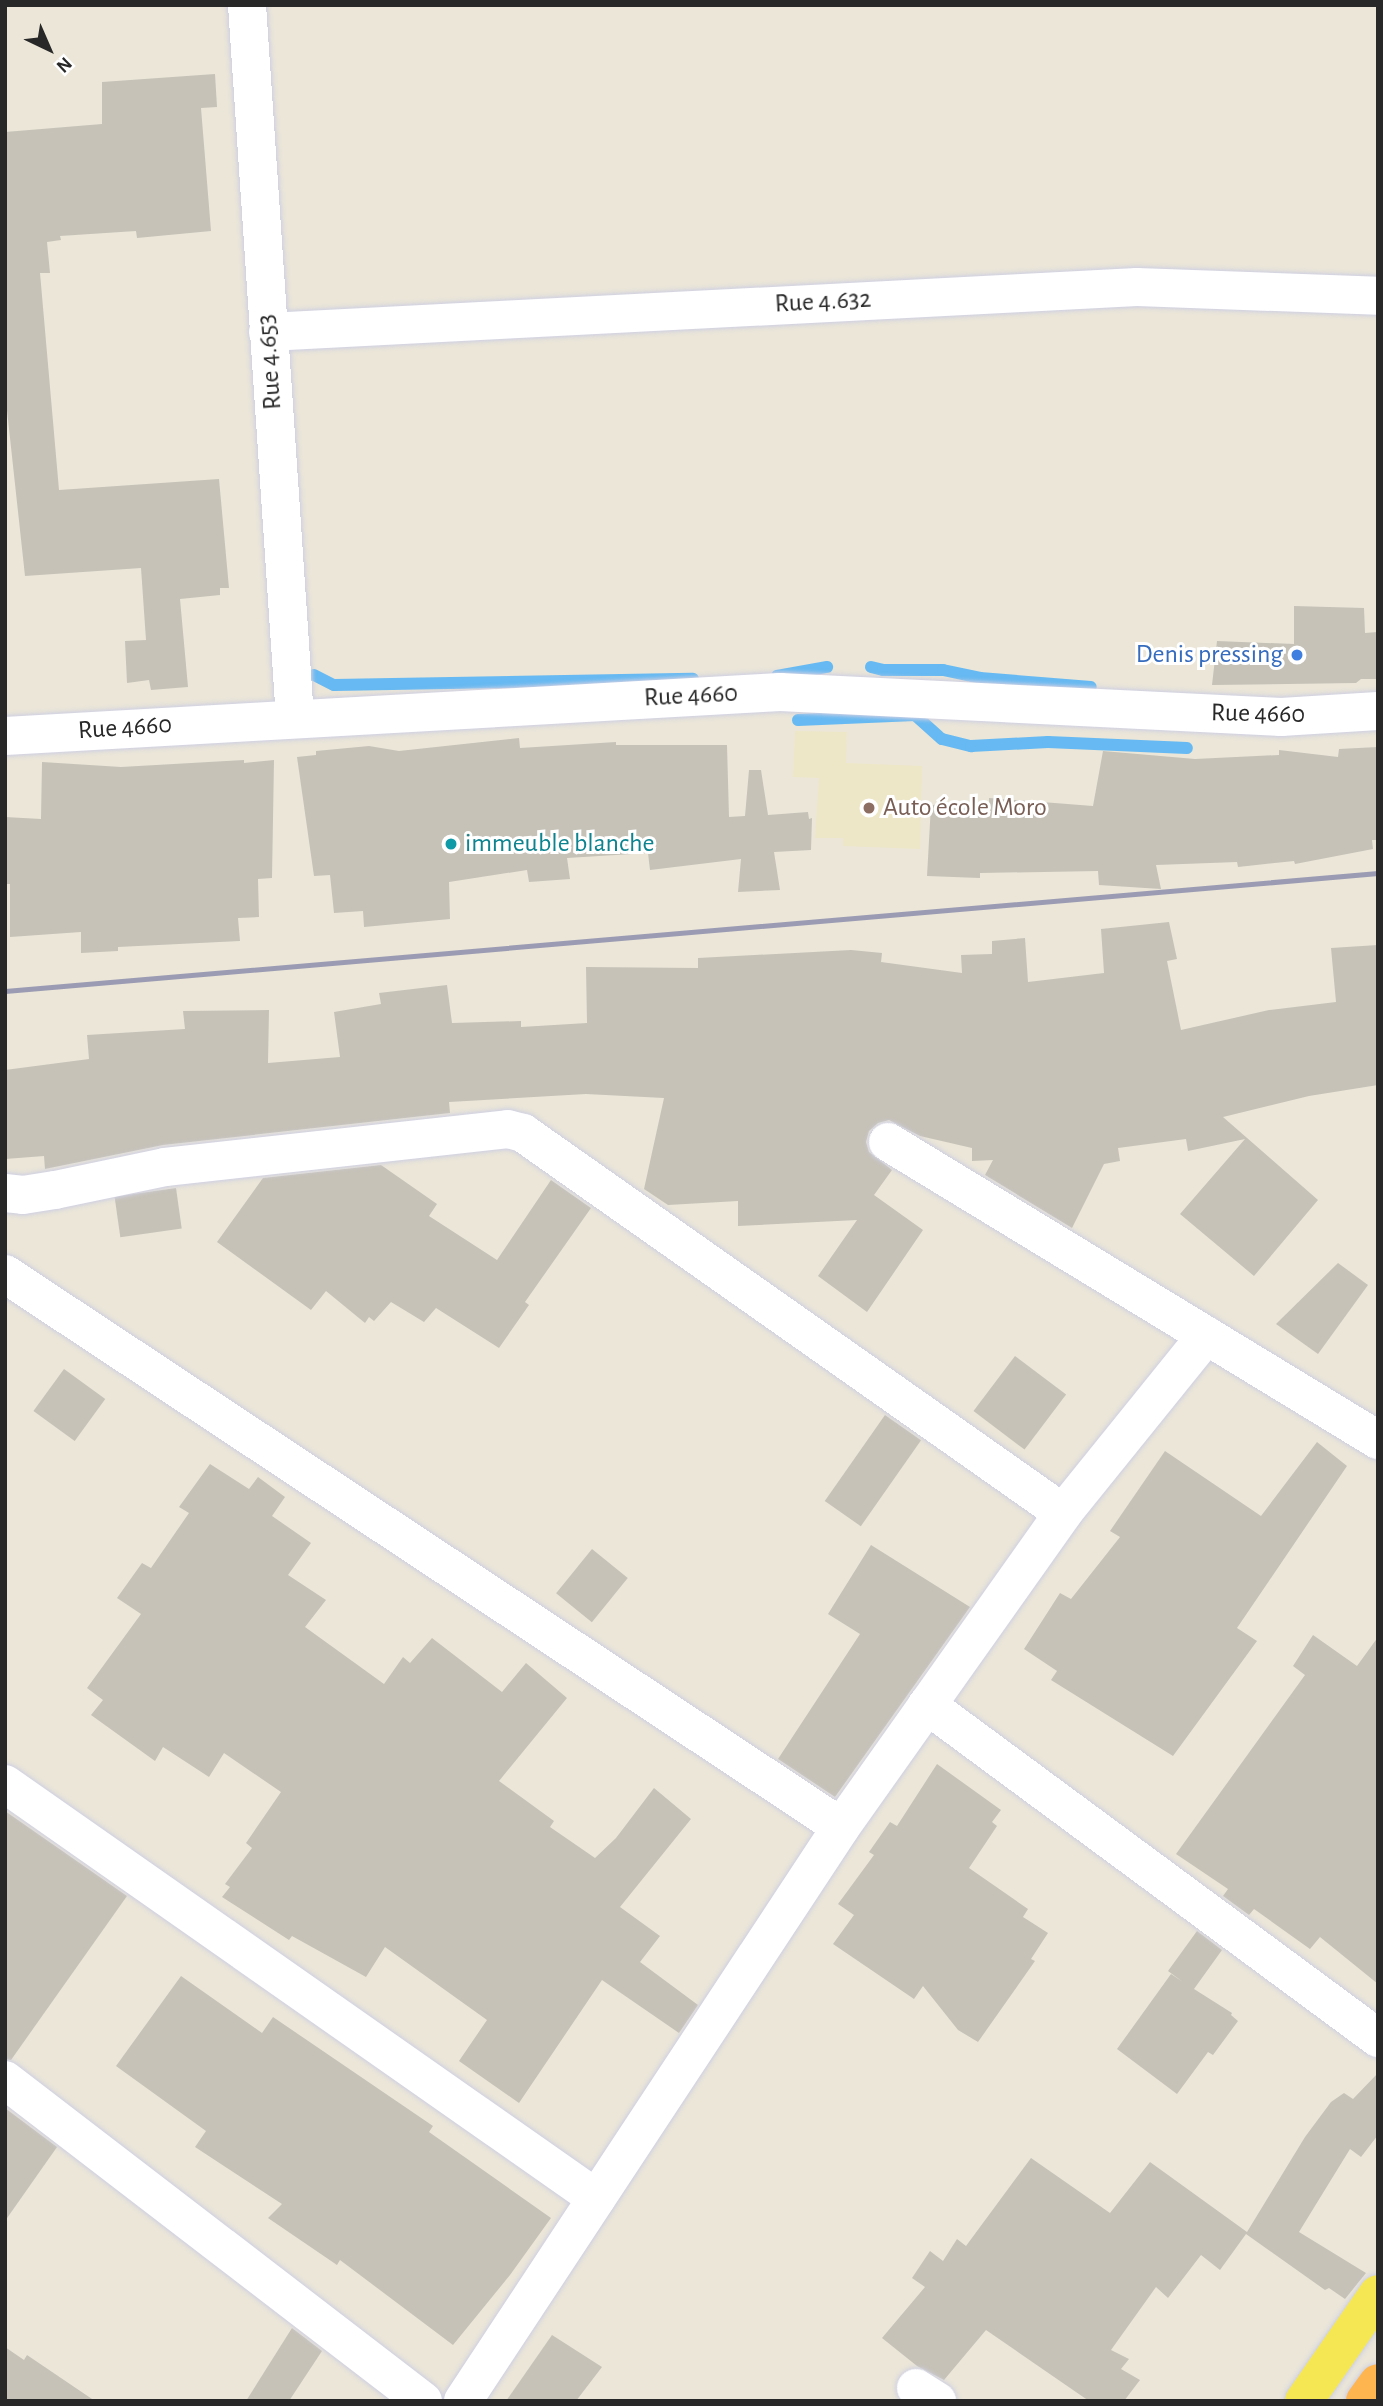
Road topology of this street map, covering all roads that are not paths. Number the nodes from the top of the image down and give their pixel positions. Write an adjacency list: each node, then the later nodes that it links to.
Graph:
1 (247, 5): 3 (street, Rue 4.653)
2 (1378, 296): 3 (street, Rue 4.632)
3 (268, 332): 5 (street, Rue 4.653)
4 (1378, 711): 5 (street, Rue 4660)
5 (295, 718): 6 (street, Rue 4660)
6 (5, 736)
7 (888, 1142): 10 (street)
8 (5, 1193): 12 (street)
9 (5, 1274): 15 (street)
10 (1206, 1336): 11 (street); 12 (street)
11 (1378, 1440)
12 (1063, 1513): 13 (street)
13 (927, 1705): 15 (street); 16 (street)
14 (5, 1784): 18 (street)
15 (841, 1827): 18 (street)
16 (1378, 2038)
17 (5, 2080): 21 (street)
18 (596, 2198): 22 (street)
19 (1378, 2294): 23 (main road)
20 (1378, 2383): 24 (highway)
21 (423, 2401)
22 (463, 2401)
23 (1304, 2401)
24 (1366, 2401)

